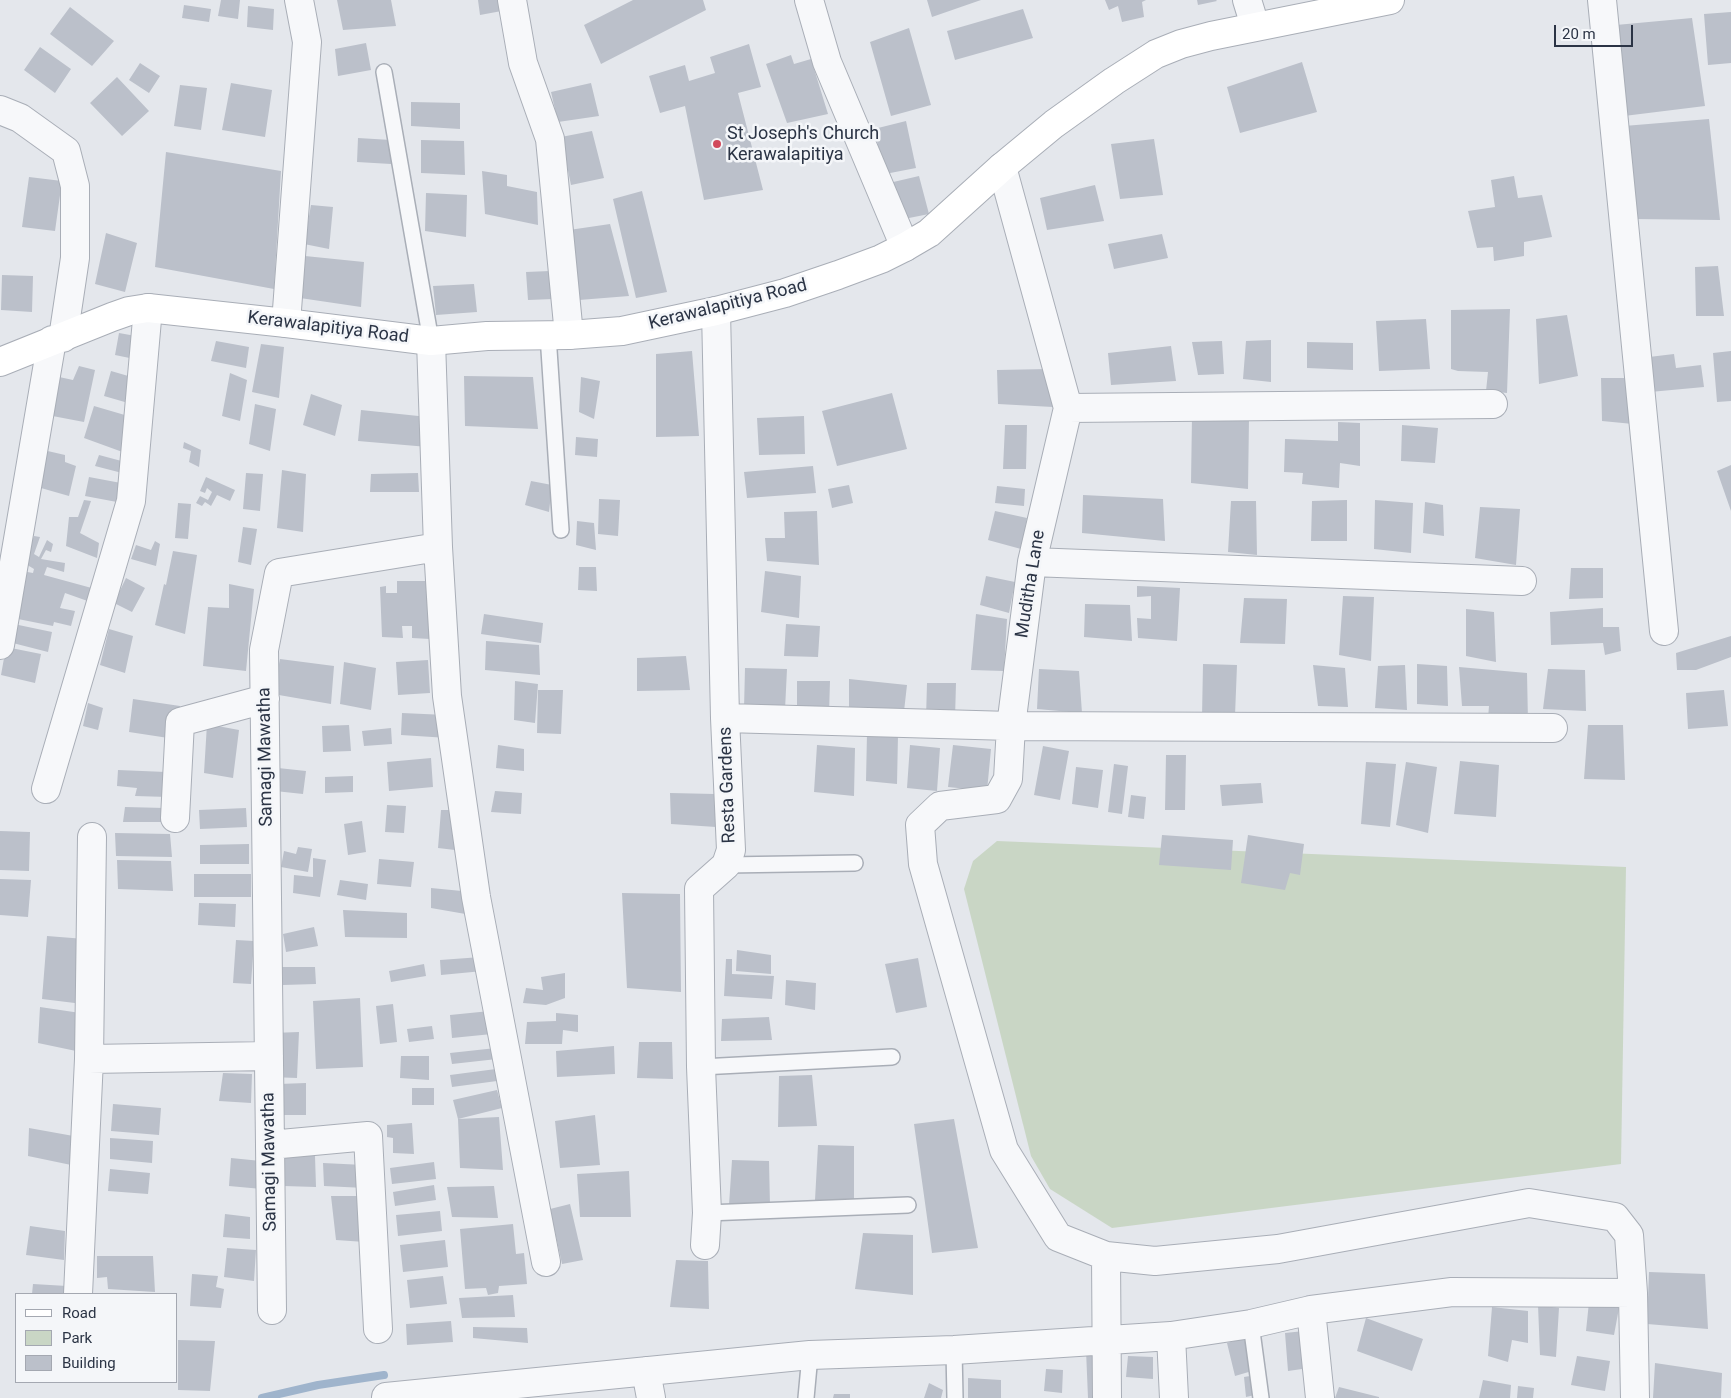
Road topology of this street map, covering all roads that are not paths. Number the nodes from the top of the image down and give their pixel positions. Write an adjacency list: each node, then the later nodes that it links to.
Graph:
1 (299, 0): 14 (street)
2 (512, 0): 15 (street)
3 (809, 0): 11 (street)
4 (1247, 0): 7 (street)
5 (1390, 0): 7 (street, Kerawalapitiya Road)
6 (1602, 0): 25 (street)
7 (1254, 26): 10 (street, Kerawalapitiya Road)
8 (384, 72): 17 (lane)
9 (0, 110): 16 (street)
10 (1002, 167): 11 (street, Kerawalapitiya Road); 20 (street, Muditha Lane)
11 (905, 247): 13 (street, Kerawalapitiya Road)
12 (148, 308): 14 (street, Kerawalapitiya Road); 16 (street, Kerawalapitiya Road); 31 (street)
13 (716, 311): 15 (street, Kerawalapitiya Road); 28 (street, Resta Gardens)
14 (286, 323): 17 (street, Kerawalapitiya Road)
15 (558, 335): 17 (street, Kerawalapitiya Road); 21 (lane)
16 (57, 339): 18 (street, Kerawalapitiya Road); 26 (street)
17 (431, 341): 22 (street)
18 (0, 362)
19 (1493, 404): 20 (street)
20 (1068, 408): 23 (street, Muditha Lane)
21 (561, 530)
22 (438, 547): 27 (street, Samagi Mawatha); 45 (street)
23 (1032, 562): 24 (street); 29 (street, Muditha Lane)
24 (1522, 581)
25 (1664, 631)
26 (0, 645)
27 (265, 699): 32 (street); 36 (street, Samagi Mawatha)
28 (725, 718): 29 (street); 35 (street, Resta Gardens)
29 (1011, 726): 30 (street); 44 (street, Muditha Lane)
30 (1553, 728)
31 (46, 789)
32 (175, 818)
33 (92, 837): 38 (street)
34 (855, 862): 35 (lane)
35 (726, 865): 39 (street, Resta Gardens)
36 (269, 1056): 38 (street); 40 (street, Samagi Mawatha)
37 (892, 1057): 39 (lane)
38 (89, 1059): 46 (street)
39 (701, 1067): 42 (street, Resta Gardens)
40 (270, 1145): 48 (street, Samagi Mawatha); 51 (street)
41 (908, 1205): 42 (lane)
42 (708, 1213): 43 (street, Resta Gardens)
43 (705, 1245)
44 (1106, 1256): 47 (street); 53 (street)
45 (546, 1262)
46 (78, 1293)
47 (1632, 1293): 49 (street); 66 (street)
48 (272, 1310)
49 (1311, 1310): 50 (street); 65 (street)
50 (1251, 1324): 52 (street); 64 (lane)
51 (378, 1329)
52 (1171, 1336): 53 (street); 63 (street)
53 (1107, 1341): 54 (street); 62 (street)
54 (954, 1350): 55 (street); 61 (lane)
55 (810, 1355): 56 (street); 60 (lane)
56 (646, 1371): 57 (street); 59 (street)
57 (535, 1390): 58 (street)
58 (386, 1397)
59 (651, 1398)
60 (806, 1398)
61 (955, 1398)
62 (1107, 1398)
63 (1174, 1398)
64 (1261, 1398)
65 (1320, 1398)
66 (1635, 1398)

